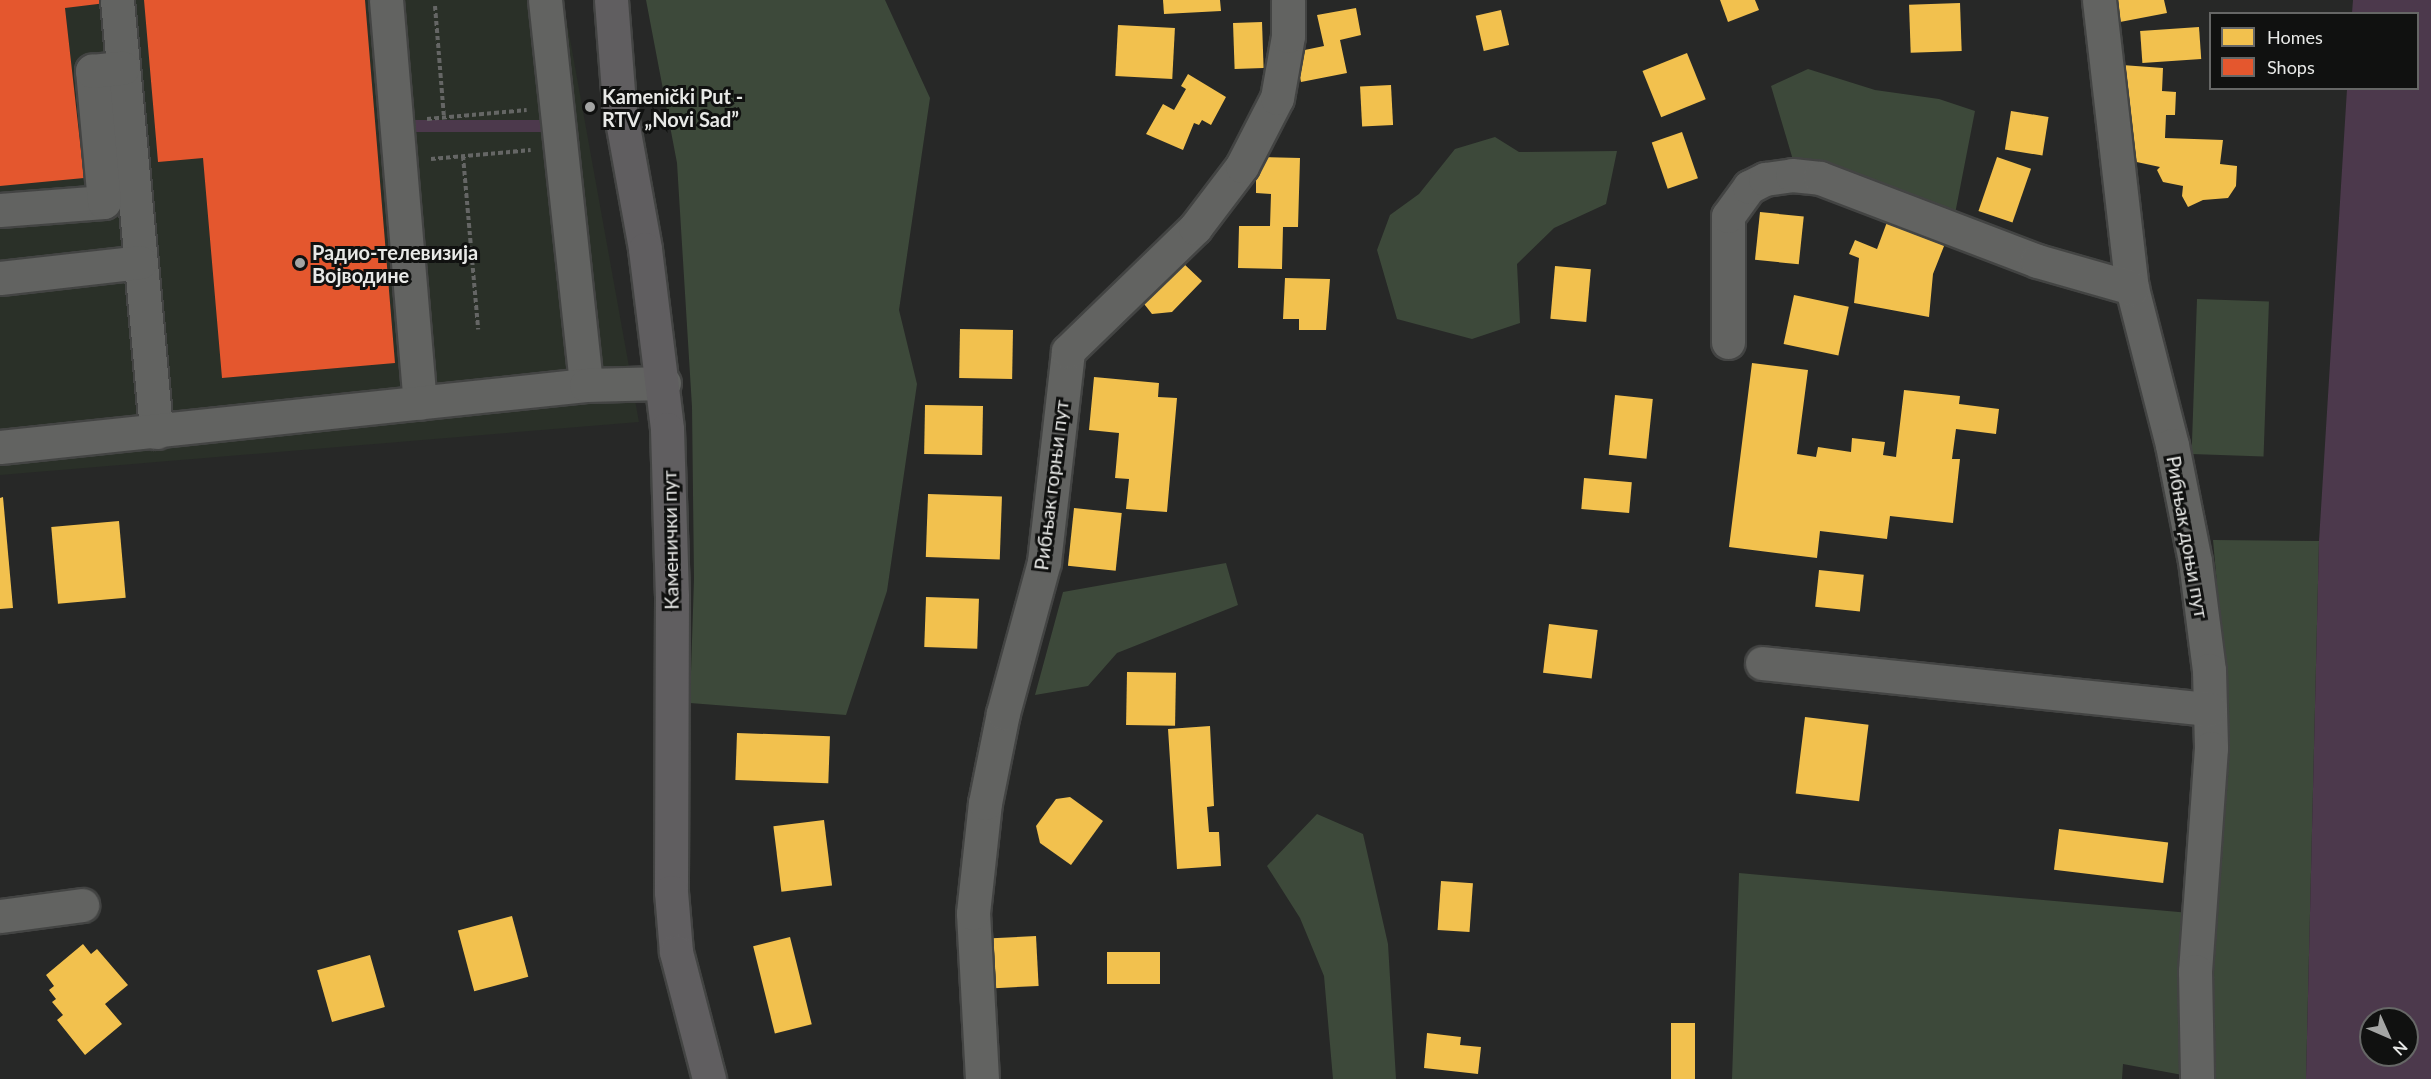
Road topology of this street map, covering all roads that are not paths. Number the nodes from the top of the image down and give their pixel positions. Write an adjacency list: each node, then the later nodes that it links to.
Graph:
1 (117, 0): 7 (street)
2 (386, 0): 15 (street)
3 (545, 0): 14 (street)
4 (611, 0): 13 (main road, Каменички пут)
5 (1288, 0): 23 (street, Рибњак горњи пут)
6 (2099, 0): 11 (street, Рибњак доњи пут)
7 (123, 68): 8 (street); 9 (street)
8 (0, 210)
9 (140, 262): 10 (street); 16 (street)
10 (0, 278)
11 (2132, 288): 12 (street); 19 (street, Рибњак доњи пут)
12 (1728, 342)
13 (664, 383): 14 (street); 22 (main road, Каменички пут)
14 (586, 385): 15 (street)
15 (420, 403): 16 (street)
16 (156, 432): 17 (street)
17 (0, 447)
18 (1762, 663): 19 (street)
19 (2210, 709): 24 (street, Рибњак доњи пут)
20 (82, 905): 21 (street)
21 (0, 916)
22 (709, 1079)
23 (982, 1079)
24 (2197, 1079)

